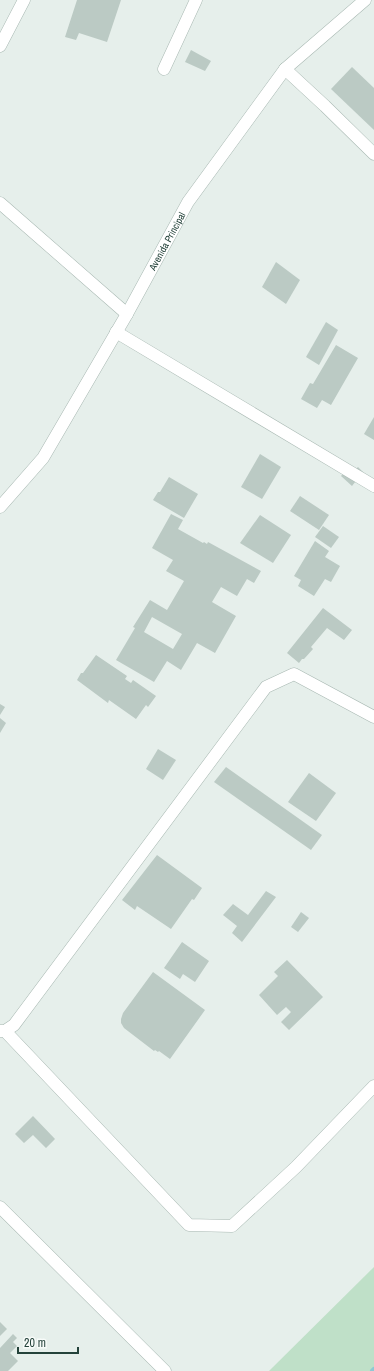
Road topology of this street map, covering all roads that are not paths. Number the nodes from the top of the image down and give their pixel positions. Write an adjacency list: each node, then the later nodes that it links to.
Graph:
1 (24, 0): 4 (street)
2 (196, 0): 5 (street)
3 (365, 0): 6 (street, Avenida Principal)
4 (0, 46)
5 (164, 69)
6 (285, 69): 7 (street); 9 (street, Avenida Principal)
7 (374, 154)
8 (0, 203): 9 (street)
9 (127, 314): 10 (street, Avenida Principal)
10 (116, 332): 11 (street); 12 (street, Avenida Principal)
11 (374, 486)
12 (0, 507)
13 (374, 717): 14 (street)
14 (3, 1031): 15 (street)
15 (374, 1086)
16 (0, 1207): 17 (street)
17 (165, 1371)

